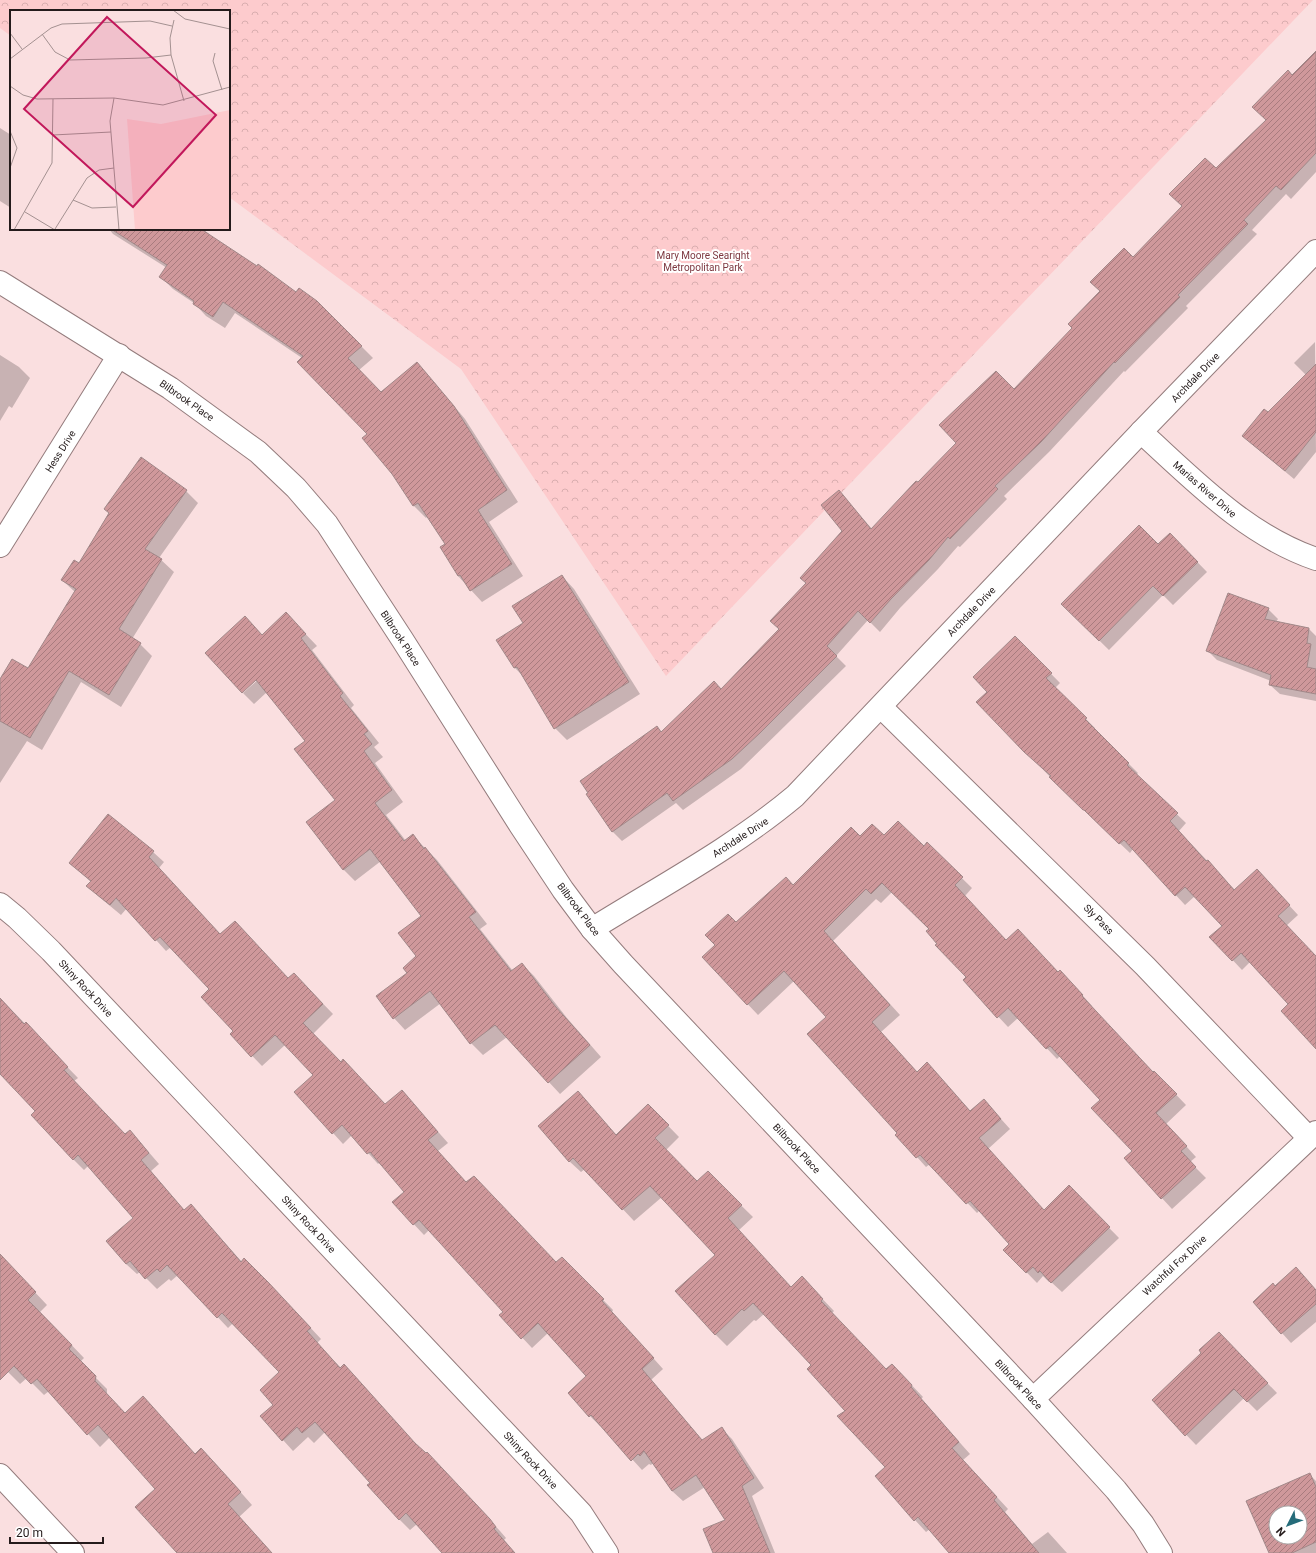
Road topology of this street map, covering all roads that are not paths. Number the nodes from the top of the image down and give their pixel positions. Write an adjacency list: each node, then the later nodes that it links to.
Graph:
1 (1316, 251): 4 (street, Archdale Drive)
2 (0, 282): 3 (street, Bilbrook Place)
3 (119, 355): 5 (street, Hess Drive); 9 (street, Bilbrook Place)
4 (1141, 432): 6 (street, Marias River Drive); 7 (street, Archdale Drive)
5 (0, 546)
6 (1316, 559)
7 (881, 707): 9 (street, Archdale Drive); 10 (street, Sly Pass)
8 (0, 904): 14 (street, Shiny Rock Drive)
9 (592, 929): 11 (street, Bilbrook Place)
10 (1312, 1135): 11 (street, Watchful Fox Drive)
11 (1033, 1399): 15 (street, Bilbrook Place)
12 (0, 1475): 13 (street)
13 (73, 1553)
14 (607, 1553)
15 (1161, 1553)

